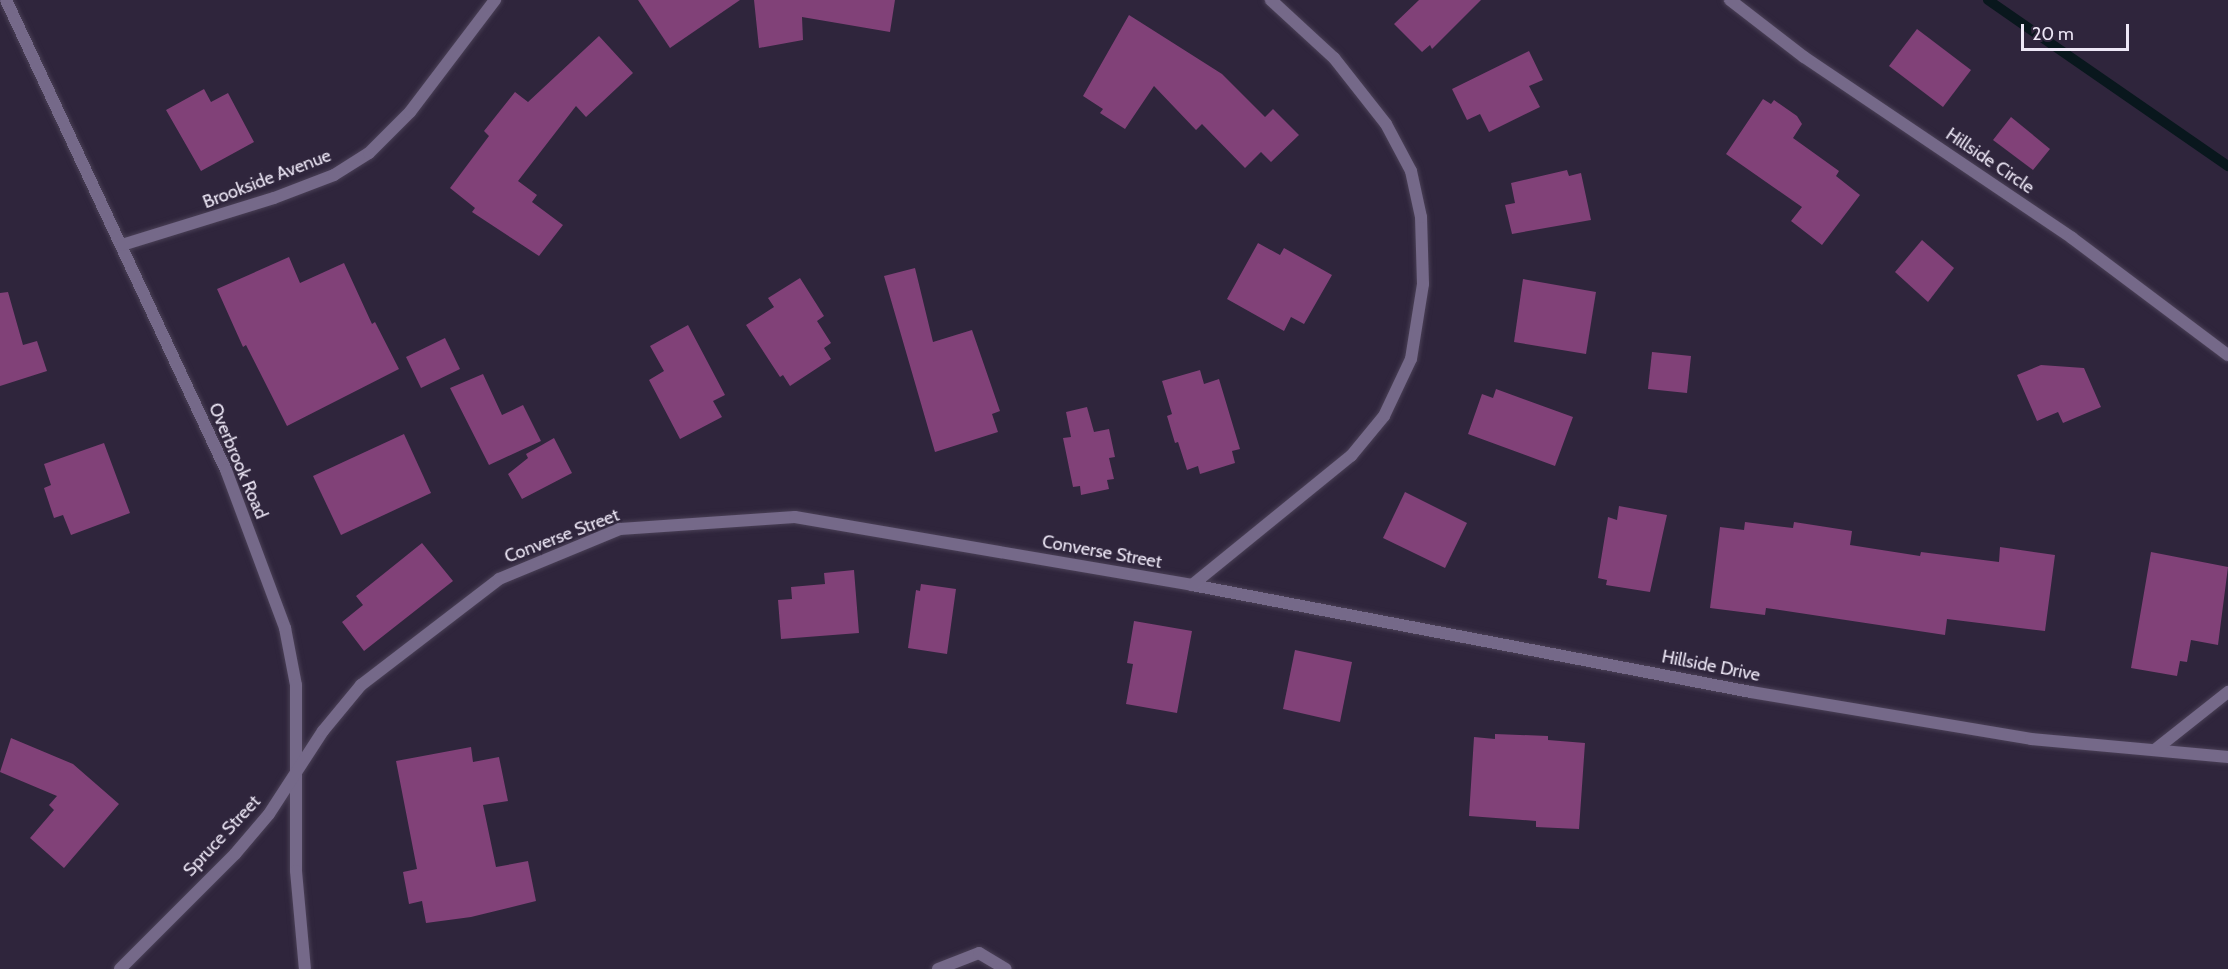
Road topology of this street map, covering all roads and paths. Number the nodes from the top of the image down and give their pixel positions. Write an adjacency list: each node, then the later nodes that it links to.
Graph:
1 (6, 0): 5 (street, Overbrook Road)
2 (495, 0): 5 (street, Brookside Avenue)
3 (1271, 0): 7 (street)
4 (1730, 0): 6 (street, Hillside Circle)
5 (122, 245): 12 (street, Overbrook Road)
6 (2228, 355)
7 (1192, 585): 9 (street, Converse Street); 10 (street, Hillside Drive)
8 (2228, 692): 10 (street)
9 (336, 715): 12 (street, Spruce Street)
10 (2156, 749): 11 (street, Hillside Drive)
11 (2228, 757)
12 (296, 772): 13 (street, Spruce Street); 14 (street, Overbrook Road)
13 (120, 969)
14 (306, 969)
15 (938, 969): 16 (street)
16 (1006, 969)

